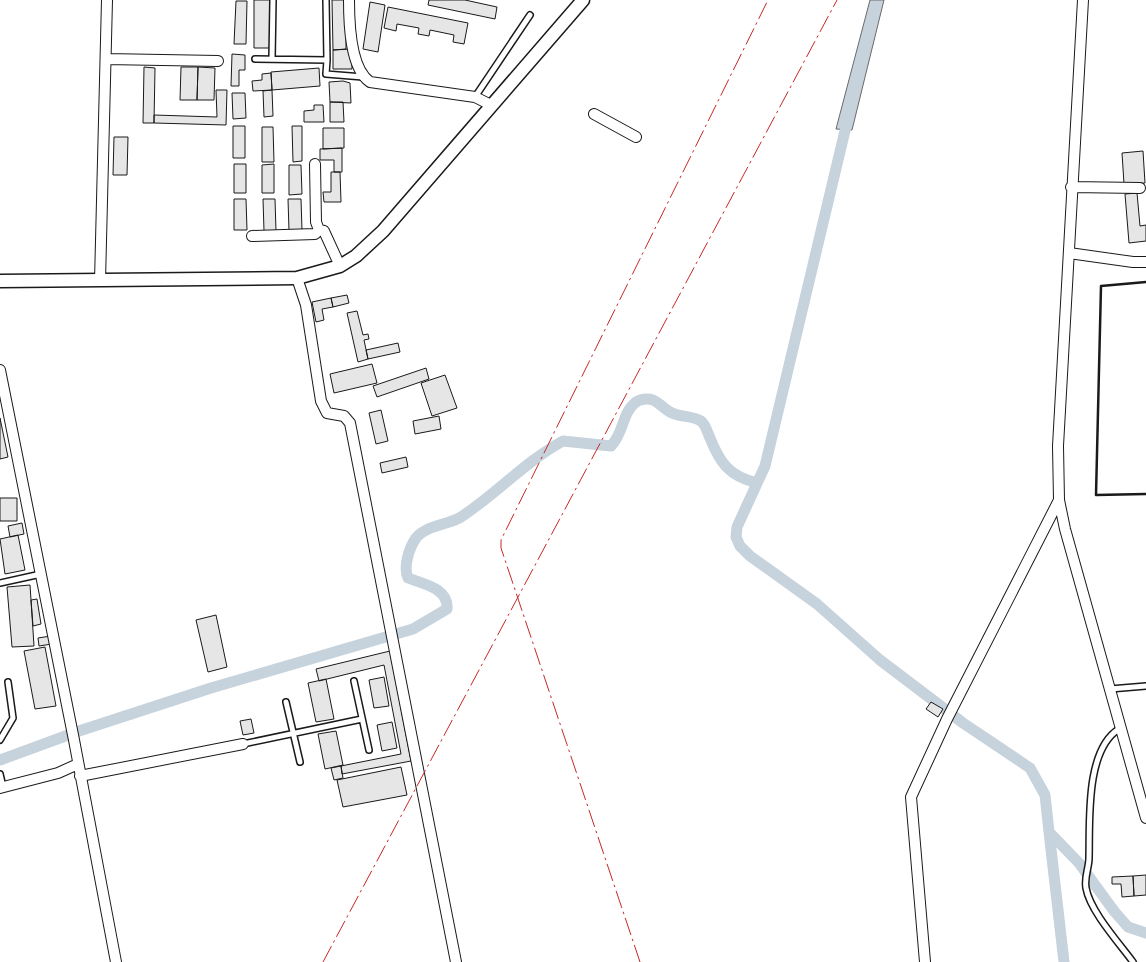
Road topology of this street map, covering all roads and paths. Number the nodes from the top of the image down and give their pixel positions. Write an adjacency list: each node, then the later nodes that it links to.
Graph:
1 (107, 0): 8 (street)
2 (273, 0): 10 (lane)
3 (326, 0): 11 (lane)
4 (349, 0): 13 (street)
5 (583, 0): 15 (street)
6 (1083, 0): 19 (street)
7 (530, 15): 14 (lane)
8 (106, 59): 12 (street); 28 (street)
9 (255, 59): 10 (lane)
10 (272, 60): 11 (lane)
11 (326, 60): 13 (lane)
12 (218, 61)
13 (363, 77): 14 (street)
14 (475, 97): 15 (street)
15 (491, 105): 25 (street)
16 (594, 114): 17 (street)
17 (636, 137)
18 (315, 164): 21 (street)
19 (1071, 187): 20 (street); 23 (street)
20 (1140, 188)
21 (319, 230): 22 (street); 25 (street)
22 (252, 236)
23 (1069, 253): 24 (street); 31 (street)
24 (1146, 262)
25 (340, 266): 26 (street)
26 (297, 278): 28 (street); 52 (street)
27 (0, 281): 28 (street)
28 (100, 281)
29 (0, 370): 30 (street)
30 (1, 384): 32 (street)
31 (1059, 500): 37 (street); 53 (street)
32 (40, 574): 33 (lane); 46 (street)
33 (0, 583)
34 (354, 681): 39 (lane)
35 (8, 682): 42 (lane)
36 (1146, 686): 37 (lane)
37 (1110, 689): 40 (street)
38 (286, 702): 41 (lane)
39 (362, 719): 41 (lane); 44 (lane)
40 (1119, 728): 50 (street); 54 (lane)
41 (293, 734): 43 (lane); 45 (lane)
42 (0, 740)
43 (243, 744): 48 (street)
44 (369, 750)
45 (300, 762)
46 (78, 764): 48 (street); 49 (street)
47 (0, 774): 49 (lane)
48 (80, 776): 51 (street)
49 (2, 788)
50 (1146, 818)
51 (116, 962)
52 (456, 962)
53 (925, 962)
54 (1134, 962)

